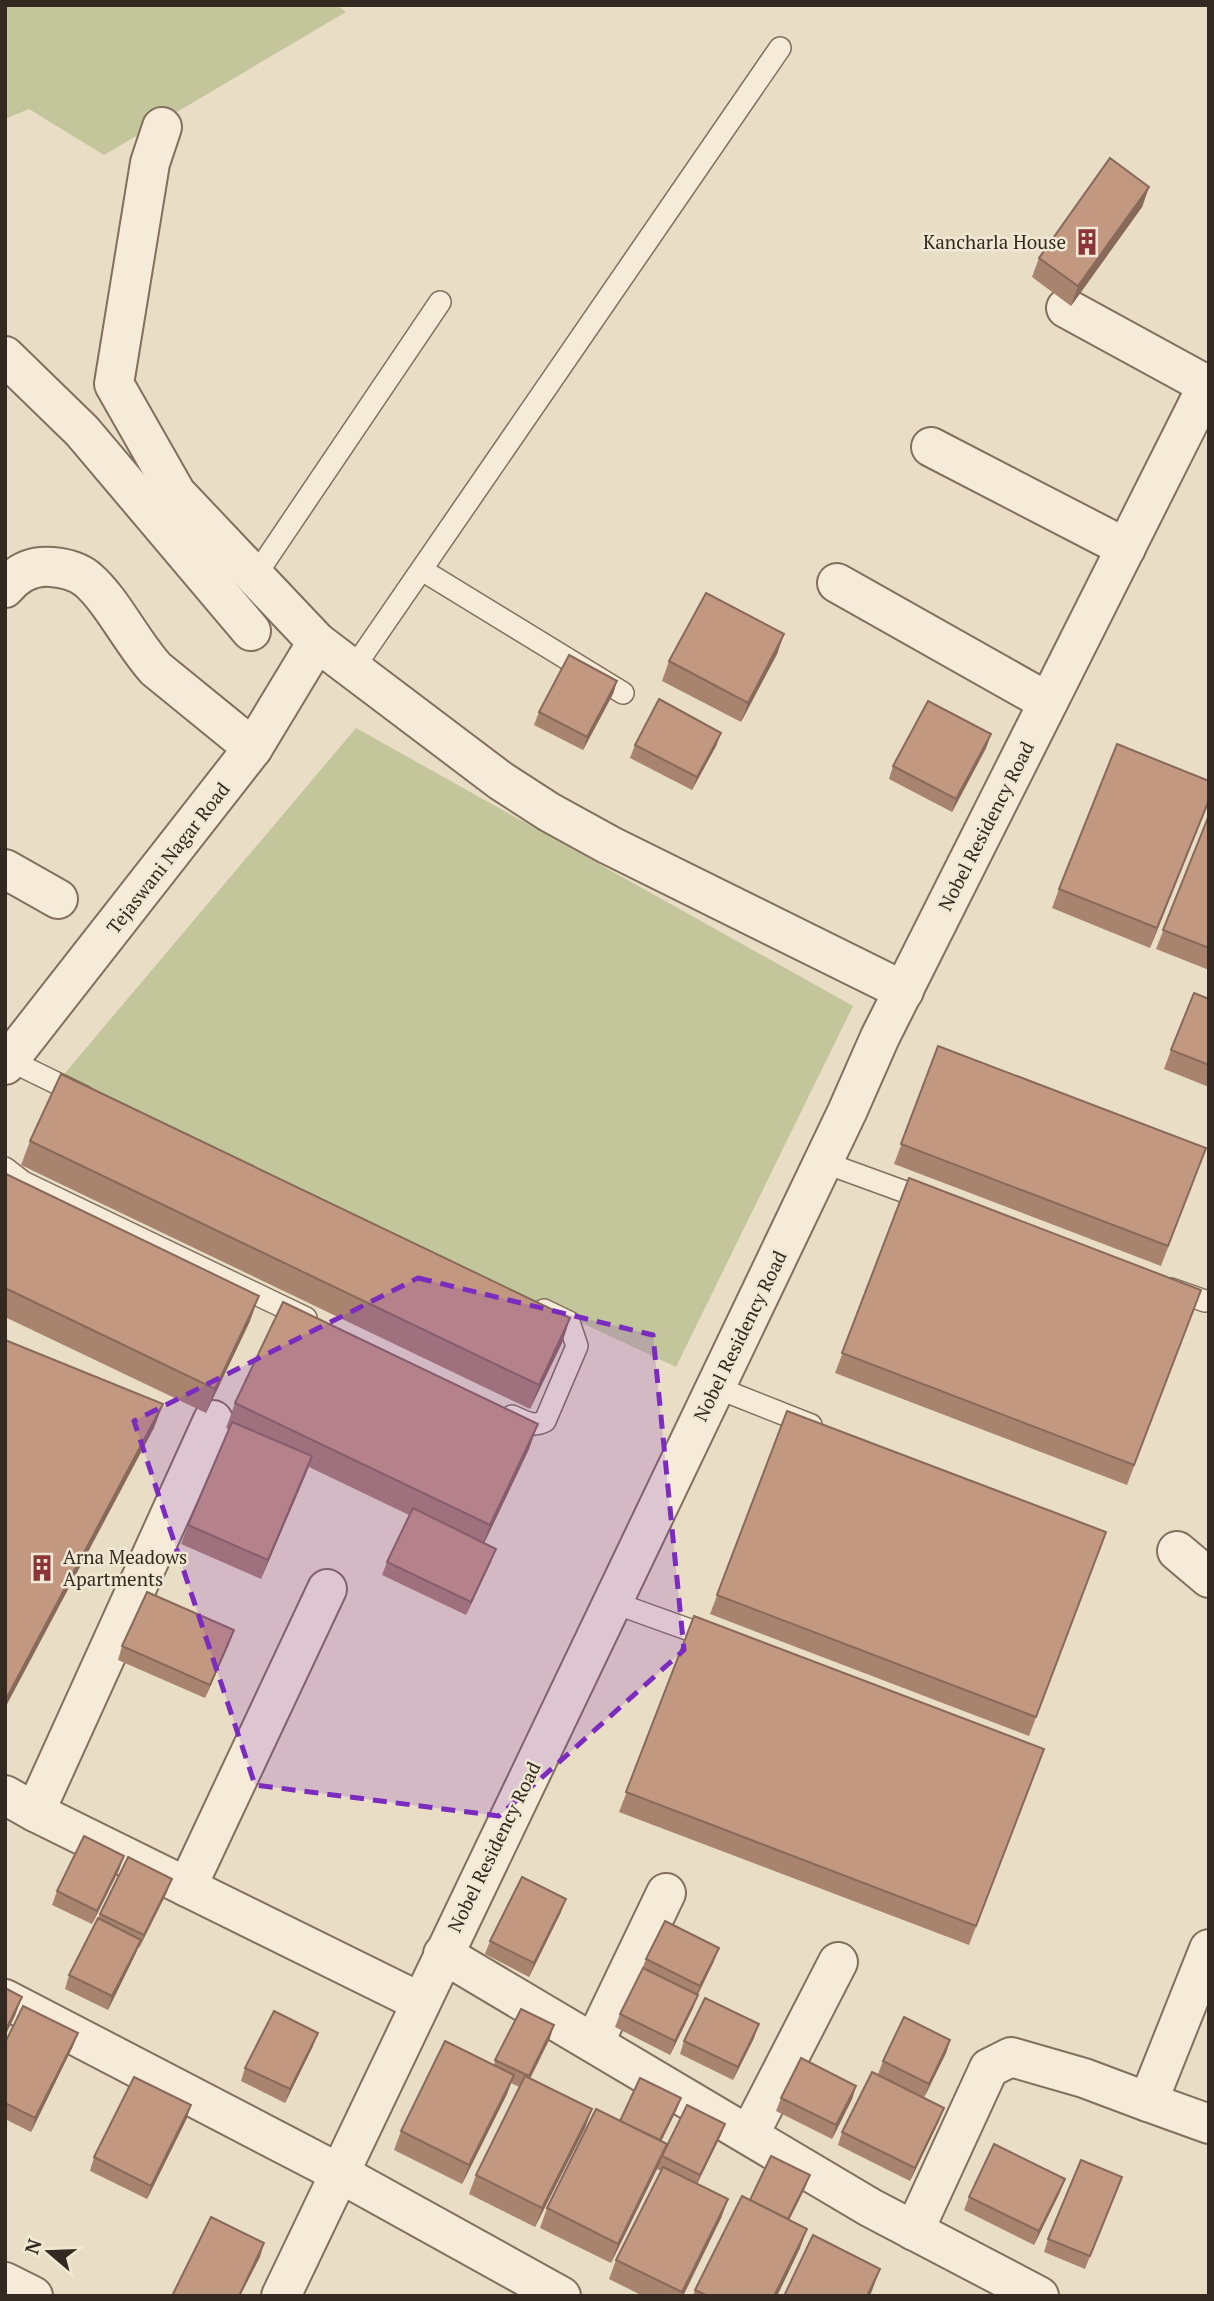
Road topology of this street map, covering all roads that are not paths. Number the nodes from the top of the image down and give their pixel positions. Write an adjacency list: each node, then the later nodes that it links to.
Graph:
1 (780, 47): 9 (lane)
2 (162, 127): 10 (street)
3 (440, 302): 10 (lane)
4 (1066, 308): 6 (street)
5 (5, 356): 13 (street)
6 (1208, 383): 8 (street, Nobel Residency Road)
7 (931, 447): 8 (street)
8 (1126, 548): 17 (street, Nobel Residency Road)
9 (422, 570): 15 (lane); 16 (lane)
10 (255, 576): 14 (street)
11 (837, 583): 17 (street)
12 (5, 589): 18 (street)
13 (251, 631)
14 (317, 642): 15 (street); 18 (street, Tejaswani Nagar Road)
15 (353, 669): 21 (street)
16 (623, 693)
17 (1048, 702): 21 (street, Nobel Residency Road)
18 (253, 748): 22 (street, Tejaswani Nagar Road)
19 (5, 869): 20 (street)
20 (58, 900)
21 (904, 991): 24 (street, Nobel Residency Road)
22 (7, 1062): 23 (lane)
23 (105, 1106)
24 (823, 1162): 26 (lane); 31 (street, Nobel Residency Road)
25 (5, 1168): 30 (lane)
26 (943, 1206)
27 (1153, 1282): 28 (lane)
28 (1205, 1301)
29 (532, 1304): 32 (lane)
30 (319, 1324)
31 (715, 1387): 34 (lane); 38 (street, Nobel Residency Road)
32 (492, 1406)
33 (213, 1420): 40 (street)
34 (836, 1434)
35 (1177, 1550): 36 (street)
36 (1209, 1578)
37 (327, 1589): 41 (street)
38 (612, 1602): 39 (lane); 44 (street, Nobel Residency Road)
39 (732, 1645)
40 (20, 1803): 41 (street)
41 (187, 1887): 47 (street)
42 (666, 1894): 48 (street)
43 (1209, 1949): 49 (street)
44 (443, 1954): 47 (street, Nobel Residency Road); 48 (street)
45 (838, 1962): 51 (street)
46 (5, 2000): 52 (street)
47 (420, 2002): 52 (street, Nobel Residency Road)
48 (594, 2043): 51 (street)
49 (1148, 2102): 50 (street); 53 (street)
50 (1209, 2124)
51 (749, 2135): 53 (street)
52 (339, 2173): 56 (street, Nobel Residency Road); 57 (street)
53 (914, 2231): 58 (street)
54 (5, 2282): 55 (street)
55 (33, 2296)
56 (281, 2296)
57 (561, 2296)
58 (1039, 2296)

